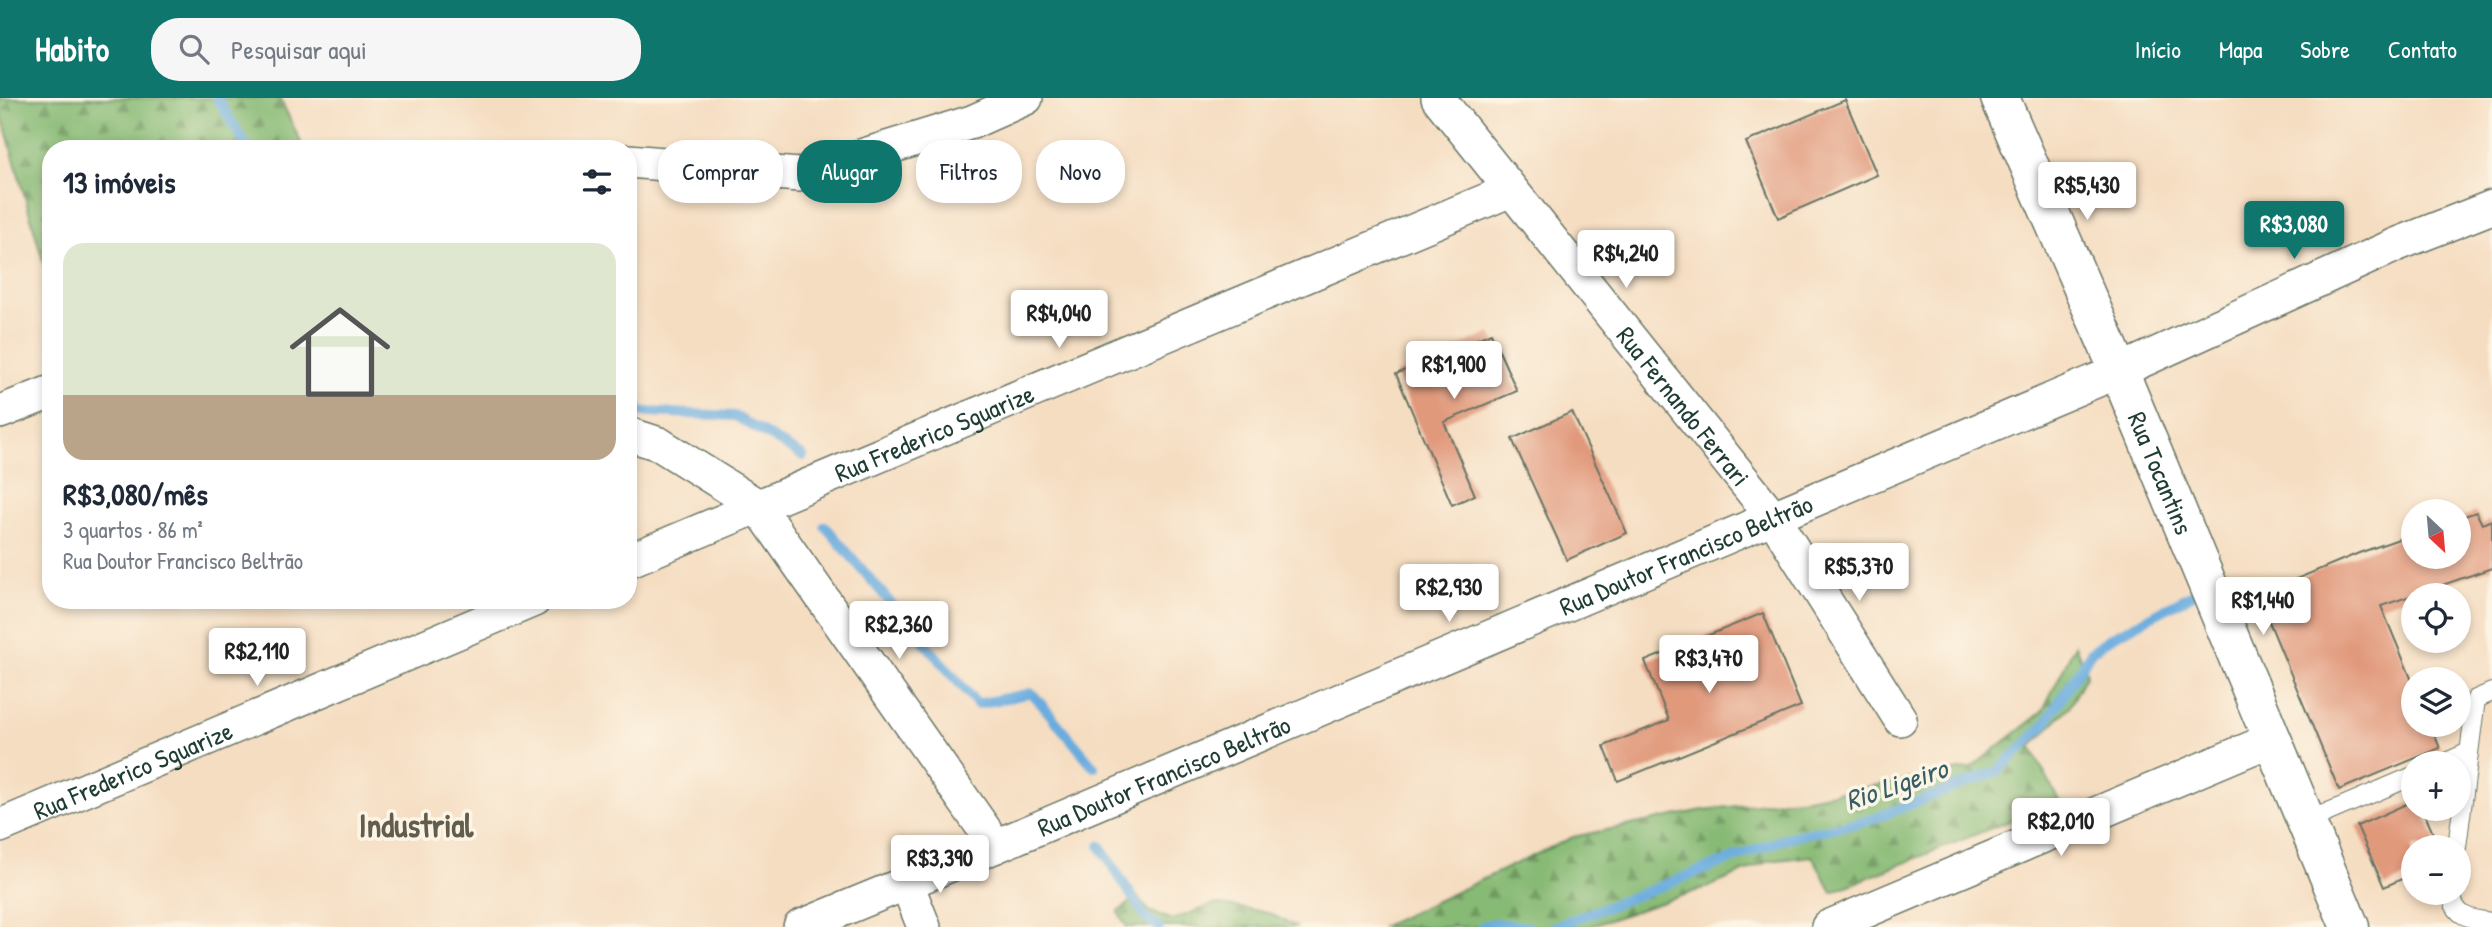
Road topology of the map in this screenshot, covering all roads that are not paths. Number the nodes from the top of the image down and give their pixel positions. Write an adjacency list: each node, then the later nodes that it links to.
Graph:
1 (1026, 98): 4 (street)
2 (1438, 98): 6 (street, Rua Fernando Ferrari)
3 (2000, 98): 8 (main road, Rua Tocantins)
4 (962, 110): 5 (street)
5 (637, 162)
6 (1511, 190): 12 (street, Rua Frederico Sguarize); 13 (street, Rua Fernando Ferrari)
7 (2492, 207): 8 (street, Rua Doutor Francisco Beltrão)
8 (2119, 370): 13 (street, Rua Doutor Francisco Beltrão); 18 (main road, Rua Tocantins)
9 (42, 395): 10 (street)
10 (0, 412)
11 (637, 437): 12 (street)
12 (758, 506): 14 (street, Rua Frederico Sguarize); 23 (street)
13 (1772, 516): 17 (street, Rua Fernando Ferrari); 23 (street, Rua Doutor Francisco Beltrão)
14 (637, 557)
15 (513, 609): 22 (street, Rua Frederico Sguarize)
16 (2492, 692): 19 (lane)
17 (1900, 719)
18 (2273, 739): 21 (main road, Rua Tocantins); 29 (street)
19 (2469, 751)
20 (2401, 781): 21 (lane)
21 (2305, 822): 30 (main road, Rua Tocantins)
22 (0, 826)
23 (996, 846): 24 (street, Rua Doutor Francisco Beltrão)
24 (907, 884): 27 (street, Rua Doutor Francisco Beltrão); 28 (street)
25 (2454, 905): 26 (lane)
26 (2492, 922)
27 (800, 927)
28 (924, 927)
29 (1828, 927)
30 (2350, 927)

